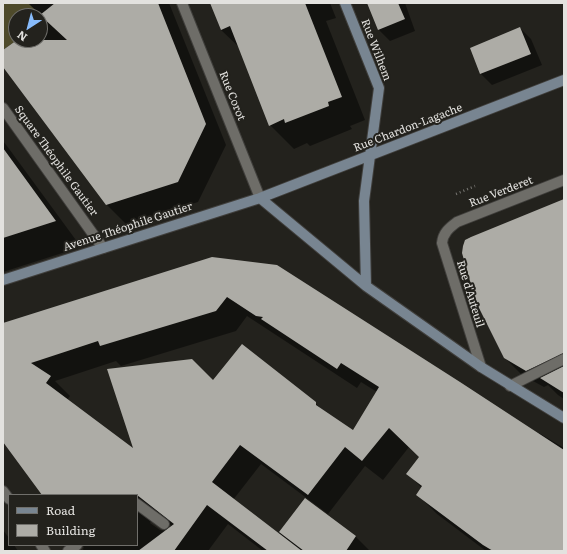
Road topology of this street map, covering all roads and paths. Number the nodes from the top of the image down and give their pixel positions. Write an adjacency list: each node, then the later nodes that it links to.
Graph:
1 (182, 3): 9 (street, Rue Corot)
2 (345, 3): 5 (street, Rue Wilhem)
3 (564, 80): 5 (street, Rue Chardon-Lagache)
4 (3, 108): 11 (street, Square Théophile Gautier)
5 (370, 155): 9 (street, Rue Chardon-Lagache); 13 (street)
6 (564, 180): 10 (street, Rue Verderet)
7 (474, 186): 8 (path)
8 (456, 194)
9 (260, 198): 11 (street, Avenue Théophile Gautier); 13 (street)
10 (447, 229): 15 (street, Rue d'Auteuil)
11 (103, 248): 12 (street, Avenue Théophile Gautier)
12 (3, 280)
13 (366, 286): 15 (street)
14 (564, 359): 16 (street)
15 (481, 367): 16 (street)
16 (510, 386): 17 (street)
17 (564, 418)
18 (138, 505): 19 (street)
19 (164, 524)

